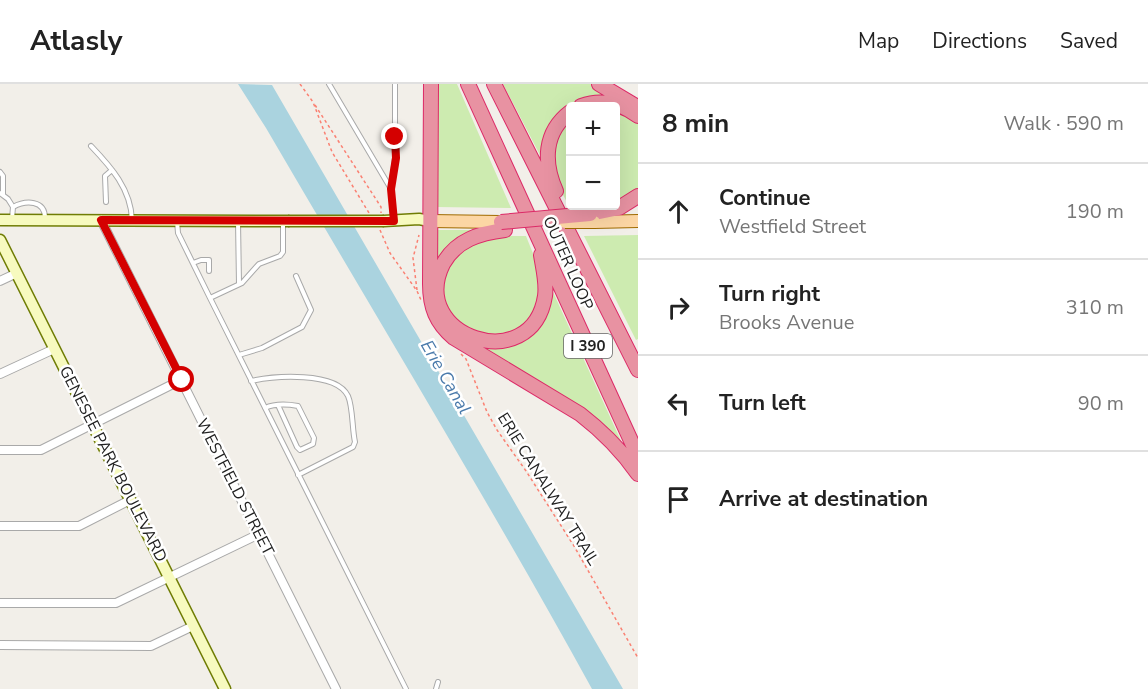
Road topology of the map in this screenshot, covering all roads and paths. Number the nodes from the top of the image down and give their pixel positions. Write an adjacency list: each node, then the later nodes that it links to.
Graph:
1 (300, 84): 8 (path)
2 (329, 84): 16 (lane)
3 (395, 84): 16 (lane)
4 (431, 84): 32 (highway)
5 (468, 84): 37 (highway, OUTER LOOP / I 390)
6 (494, 84): 35 (highway, OUTER LOOP / I 390)
7 (598, 84): 10 (highway)
8 (313, 102): 21 (path); 23 (path)
9 (620, 106): 12 (highway)
10 (638, 108)
11 (566, 115): 35 (highway)
12 (638, 116)
13 (91, 146): 14 (lane)
14 (112, 170): 19 (lane); 28 (lane)
15 (0, 172): 17 (lane)
16 (391, 189): 23 (lane)
17 (2, 194): 20 (lane)
18 (638, 196): 22 (highway)
19 (106, 202)
20 (13, 207): 25 (lane); 26 (lane)
21 (372, 217)
22 (592, 218): 33 (main road); 34 (highway, bridge)
23 (387, 219): 31 (street, bridge); 32 (street); 45 (path)
24 (0, 220): 25 (street)
25 (12, 220): 26 (street)
26 (45, 220): 27 (street)
27 (101, 220): 28 (street); 53 (street, WESTFIELD STREET)
28 (132, 220): 29 (street)
29 (177, 220): 30 (street); 39 (lane)
30 (238, 221): 31 (street); 44 (lane)
31 (286, 221): 44 (lane)
32 (429, 221): 34 (main road); 60 (highway)
33 (638, 221)
34 (503, 226): 37 (highway)
35 (567, 230): 51 (highway, OUTER LOOP / I 390)
36 (419, 235): 45 (path)
37 (537, 235): 59 (highway, OUTER LOOP / I 390)
38 (0, 240): 41 (street, GENESEE PARK BOULEVARD)
39 (193, 263): 40 (lane); 46 (lane)
40 (209, 271)
41 (17, 273): 43 (street); 48 (street, GENESEE PARK BOULEVARD)
42 (296, 276): 50 (lane)
43 (0, 281)
44 (239, 284): 46 (lane)
45 (417, 291): 47 (path)
46 (210, 298): 50 (lane)
47 (421, 301)
48 (54, 349): 52 (street); 57 (street, GENESEE PARK BOULEVARD)
49 (460, 353): 69 (path, ERIE CANALWAY TRAIL)
50 (239, 355): 54 (lane)
51 (638, 369)
52 (0, 374)
53 (182, 380): 57 (street); 64 (street, WESTFIELD STREET)
54 (251, 381): 56 (lane); 61 (lane)
55 (278, 405): 55 (lane); 56 (lane)
56 (265, 408): 61 (lane)
57 (94, 425): 58 (street); 62 (street, GENESEE PARK BOULEVARD)
58 (0, 450)
59 (638, 456)
60 (638, 474)
61 (298, 475): 73 (lane)
62 (130, 500): 63 (street); 65 (street, GENESEE PARK BOULEVARD)
63 (0, 526)
64 (259, 534): 65 (street); 72 (street, WESTFIELD STREET)
65 (169, 577): 66 (street); 67 (street, GENESEE PARK BOULEVARD)
66 (0, 603)
67 (194, 626): 68 (street); 71 (street, GENESEE PARK BOULEVARD)
68 (0, 645)
69 (638, 658)
70 (438, 682): 74 (lane)
71 (225, 689)
72 (336, 689)
73 (406, 689)
74 (436, 689)

